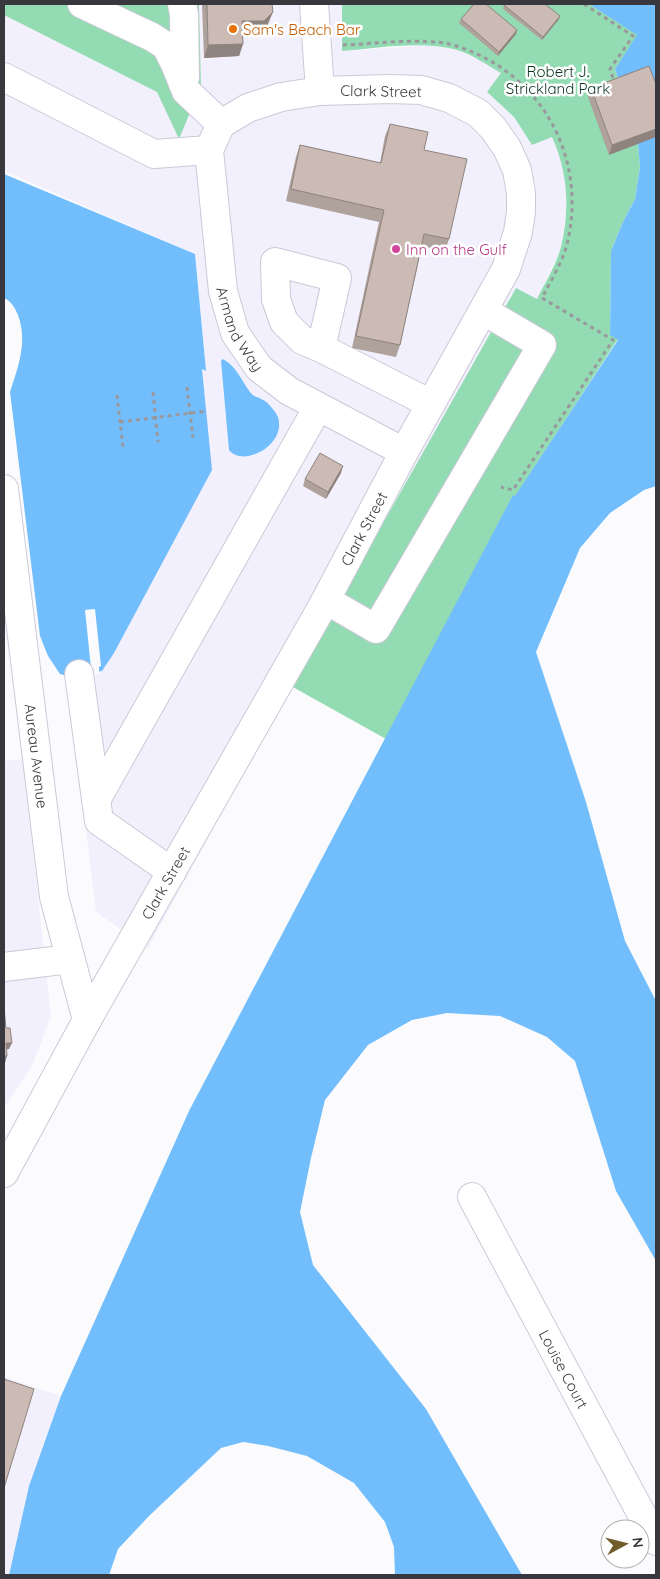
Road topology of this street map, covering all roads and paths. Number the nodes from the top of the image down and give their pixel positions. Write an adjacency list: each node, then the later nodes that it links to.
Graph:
1 (82, 4): 7 (street)
2 (182, 4): 7 (street)
3 (314, 4): 8 (street)
4 (584, 4): 6 (path)
5 (4, 77): 10 (street)
6 (616, 86)
7 (186, 90): 9 (street)
8 (320, 91): 9 (street, Clark Street); 11 (street, Clark Street)
9 (222, 124): 10 (street)
10 (209, 150): 17 (street, Armand Way)
11 (484, 311): 16 (street, Clark Street); 27 (street)
12 (321, 348): 16 (street)
13 (187, 387): 19 (path)
14 (153, 392): 20 (path)
15 (117, 395): 21 (path)
16 (431, 404): 25 (street, Clark Street)
17 (318, 406): 25 (street, Armand Way); 29 (street)
18 (206, 412): 19 (path)
19 (190, 414): 20 (path); 22 (path)
20 (155, 418): 21 (path); 23 (path)
21 (120, 422): 24 (path)
22 (193, 438)
23 (158, 442)
24 (123, 448)
25 (404, 452): 27 (street, Clark Street)
26 (4, 489): 31 (street, Aureau Avenue)
27 (326, 600): 30 (street, Clark Street)
28 (79, 674): 29 (street)
29 (96, 800): 30 (street)
30 (172, 872): 33 (street, Clark Street)
31 (70, 959): 32 (street); 33 (street, Aureau Avenue)
32 (4, 967)
33 (87, 1020): 34 (street, Clark Street)
34 (4, 1173)
35 (472, 1197): 36 (street, Louise Court)
36 (656, 1541)

